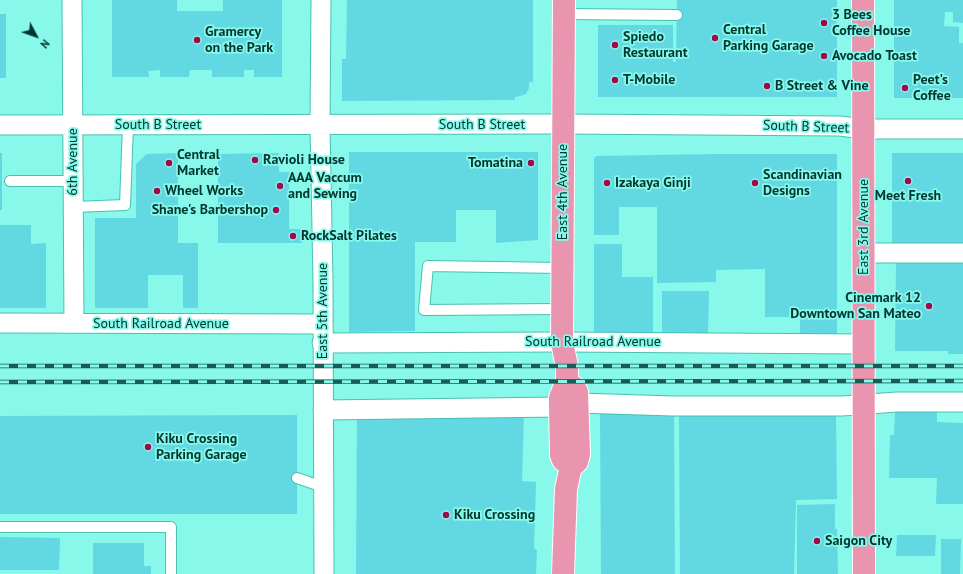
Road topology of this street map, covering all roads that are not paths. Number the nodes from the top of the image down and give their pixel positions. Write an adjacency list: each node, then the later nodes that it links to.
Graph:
1 (72, 0): 9 (street, 6th Avenue)
2 (321, 0): 10 (street, East 5th Avenue)
3 (863, 0): 11 (main road, East 3rd Avenue)
4 (564, 7): 5 (lane); 7 (main road, East 4th Avenue)
5 (677, 14)
6 (128, 124): 9 (street, South B Street); 10 (street, South B Street); 15 (lane)
7 (563, 124): 10 (street, South B Street); 11 (street, South B Street); 18 (main road, East 4th Avenue)
8 (0, 125): 9 (street, South B Street)
9 (73, 125): 14 (street, 6th Avenue)
10 (320, 125): 22 (street, East 5th Avenue)
11 (864, 129): 12 (street, South B Street); 16 (main road, East 3rd Avenue)
12 (963, 129)
13 (10, 181): 14 (lane)
14 (73, 181): 15 (street, 6th Avenue)
15 (74, 207): 21 (street, 6th Avenue)
16 (864, 253): 17 (street); 25 (main road, East 3rd Avenue)
17 (963, 253)
18 (562, 268): 19 (main road, East 4th Avenue); 19 (lane)
19 (562, 309): 23 (main road, East 4th Avenue)
20 (0, 323): 21 (street, South Railroad Avenue)
21 (74, 323): 22 (street, South Railroad Avenue)
22 (323, 324): 24 (street, East 5th Avenue)
23 (562, 342): 24 (street, South Railroad Avenue); 25 (street, South Railroad Avenue); 28 (main road, East 4th Avenue)
24 (322, 343): 29 (street, East 5th Avenue)
25 (864, 344): 27 (main road, East 3rd Avenue)
26 (963, 402): 27 (street)
27 (864, 404): 28 (street); 36 (main road, East 3rd Avenue)
28 (569, 405): 29 (street); 35 (main road, East 4th Avenue)
29 (323, 410): 31 (street, East 5th Avenue)
30 (297, 478): 31 (lane)
31 (323, 487): 34 (street, East 5th Avenue)
32 (0, 527): 33 (lane)
33 (171, 574)
34 (324, 574)
35 (563, 574)
36 (864, 574)

